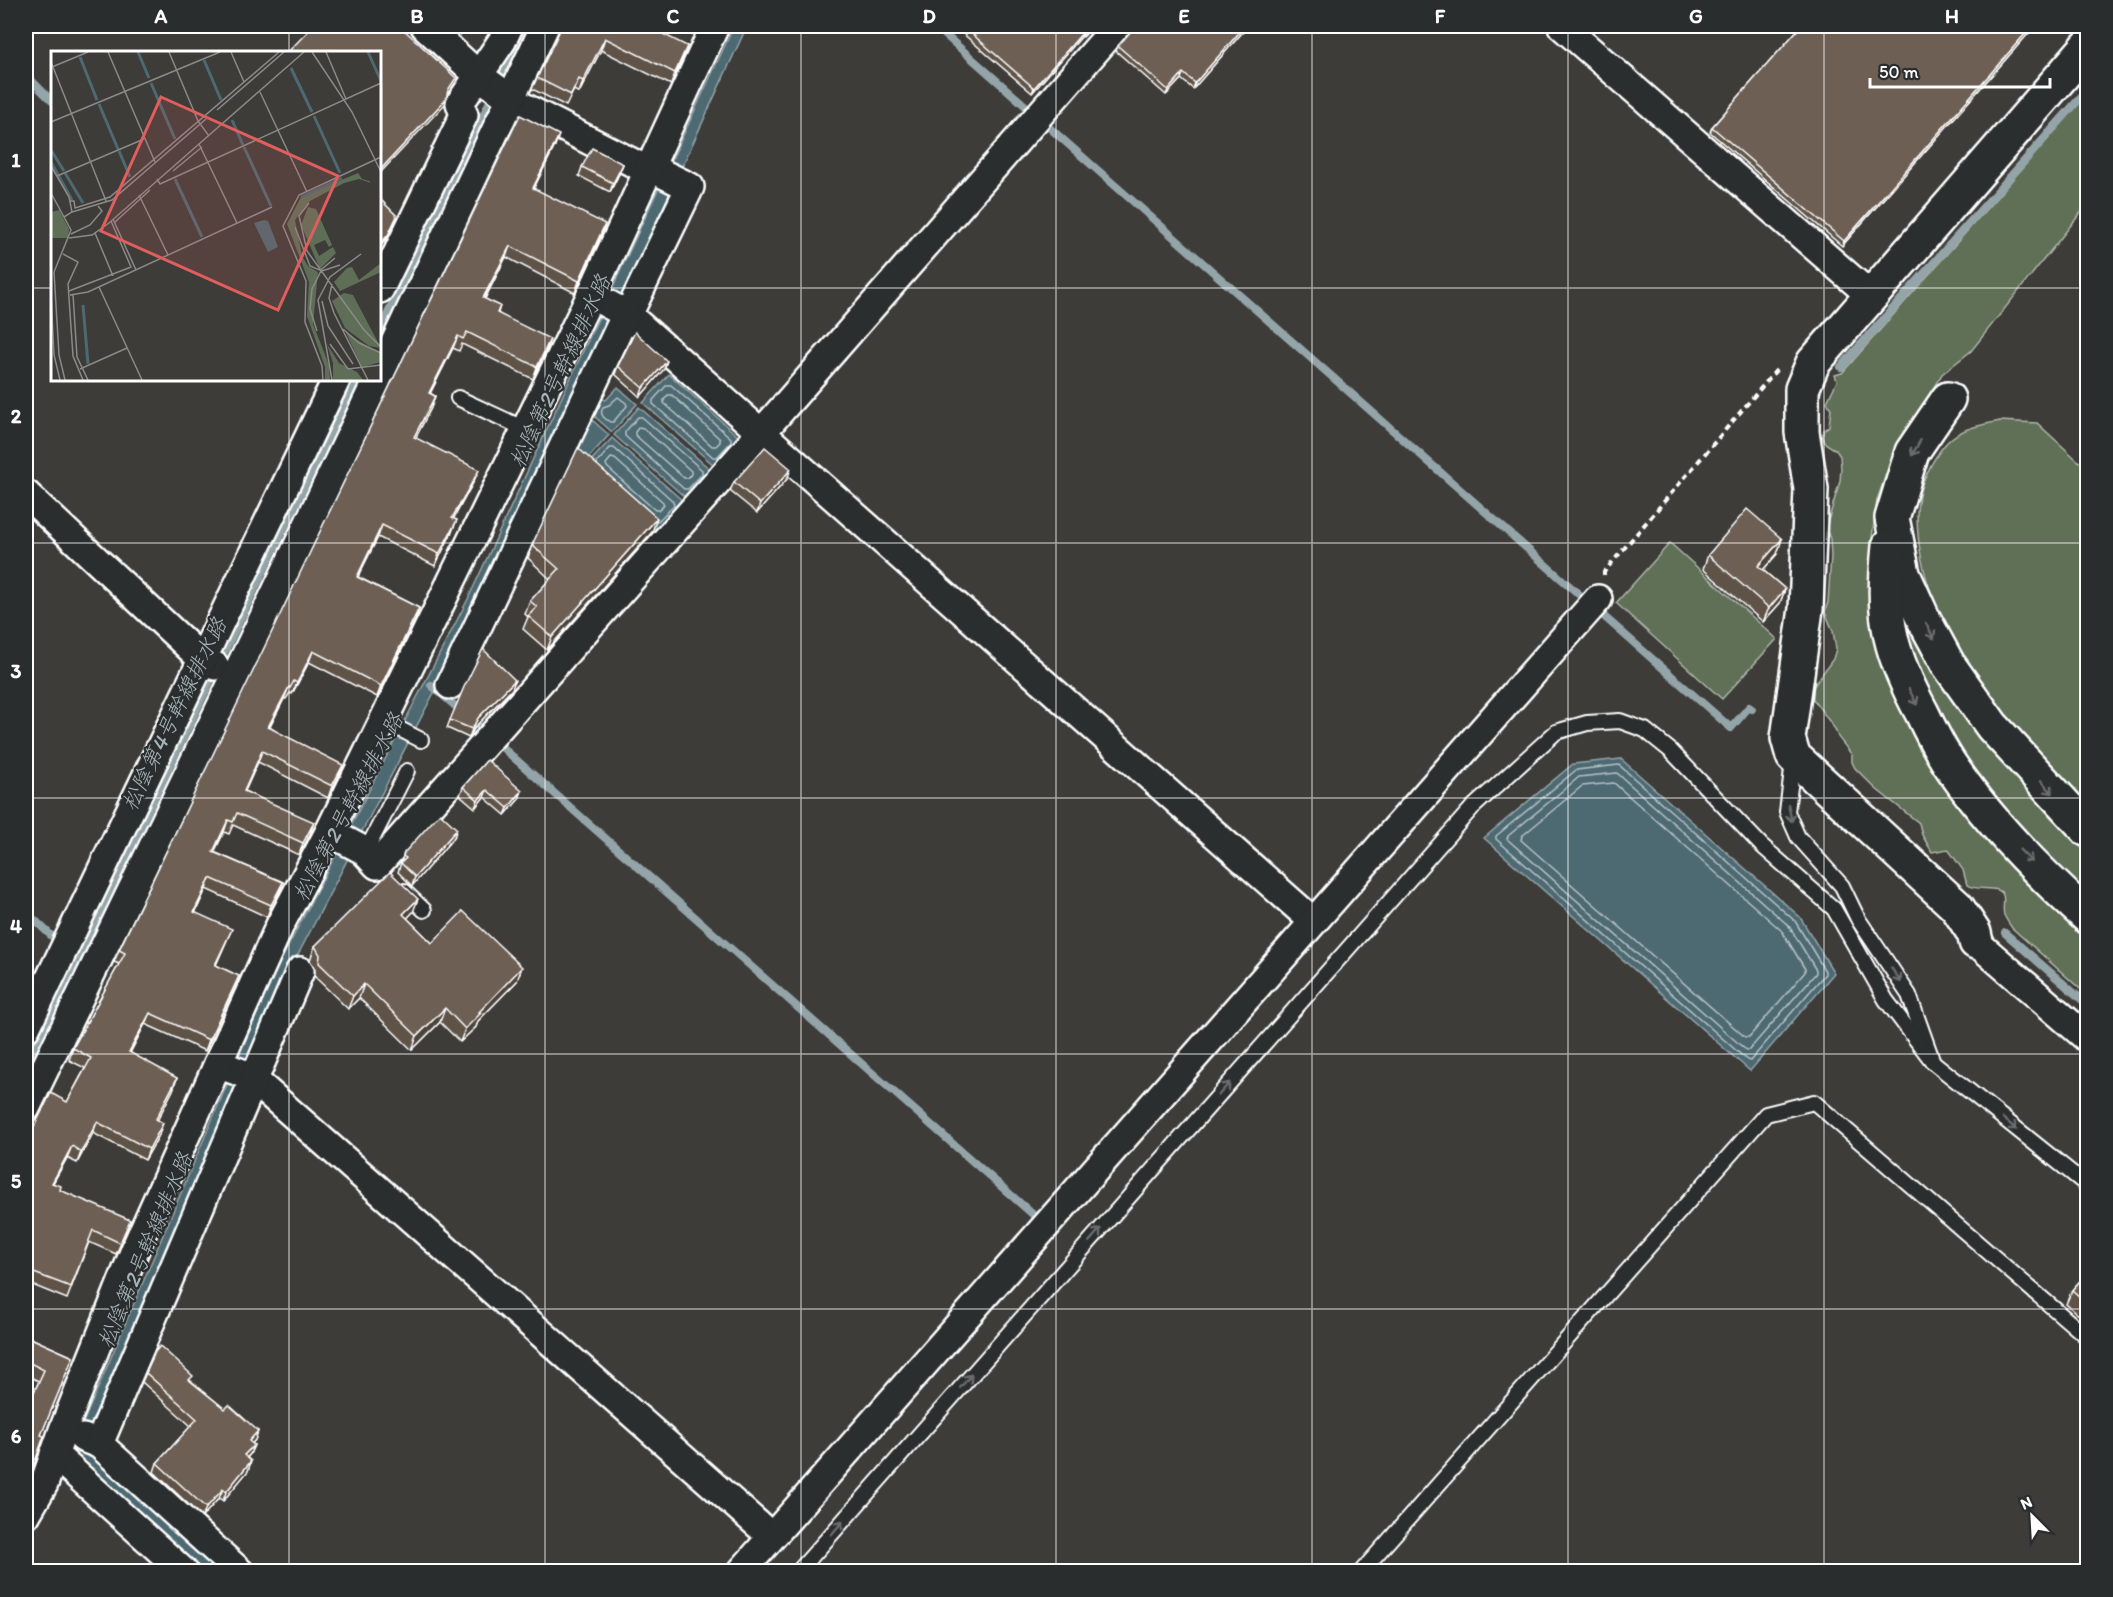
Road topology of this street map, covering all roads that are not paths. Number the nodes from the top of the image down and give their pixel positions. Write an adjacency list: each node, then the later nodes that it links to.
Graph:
1 (425, 26): 8 (street)
2 (508, 26): 8 (street)
3 (545, 26): 8 (street)
4 (715, 26): 9 (street)
5 (1117, 26): 20 (street)
6 (1562, 26): 11 (street)
7 (2088, 46): 11 (main road)
8 (495, 87): 9 (street); 10 (street); 14 (street)
9 (651, 169): 12 (street); 13 (street)
10 (381, 288)
11 (1870, 295): 30 (main road)
12 (594, 297): 13 (street); 19 (street)
13 (625, 314): 20 (street); 24 (street)
14 (381, 372)
15 (336, 381): 27 (street)
16 (376, 381): 27 (street)
17 (458, 398): 19 (lane)
18 (1948, 399): 22 (main road, one-way to 22)
19 (525, 429): 23 (street)
20 (762, 432): 34 (street); 37 (street)
21 (26, 494): 27 (street)
22 (1892, 518): 32 (main road, one-way to 32); 36 (main road, one-way to 36)
23 (464, 568): 24 (street); 26 (street)
24 (497, 583): 26 (street)
25 (1598, 599): 37 (street)
26 (425, 650): 28 (street)
27 (219, 667): 40 (street); 45 (street)
28 (388, 723): 29 (lane); 33 (street)
29 (419, 739)
30 (1793, 756): 38 (main road); 42 (lane, one-way to 42)
31 (407, 771): 34 (lane)
32 (2082, 825)
33 (333, 834): 34 (street); 43 (street)
34 (377, 864): 35 (lane)
35 (424, 910)
36 (2088, 917)
37 (1313, 921): 50 (street)
38 (1976, 942): 41 (street)
39 (300, 971): 44 (street)
40 (26, 1028)
41 (2088, 1039)
42 (1932, 1062): 46 (lane, one-way to 46); 54 (lane, one-way to 42)
43 (221, 1066): 44 (street); 48 (street)
44 (252, 1078): 48 (street); 50 (street)
45 (26, 1108)
46 (2088, 1186)
47 (2088, 1338): 55 (lane)
48 (77, 1441): 49 (street); 51 (street); 52 (street)
49 (26, 1515)
50 (771, 1536): 53 (street)
51 (184, 1572)
52 (240, 1572)
53 (741, 1572)
54 (798, 1572)
55 (1361, 1572)

